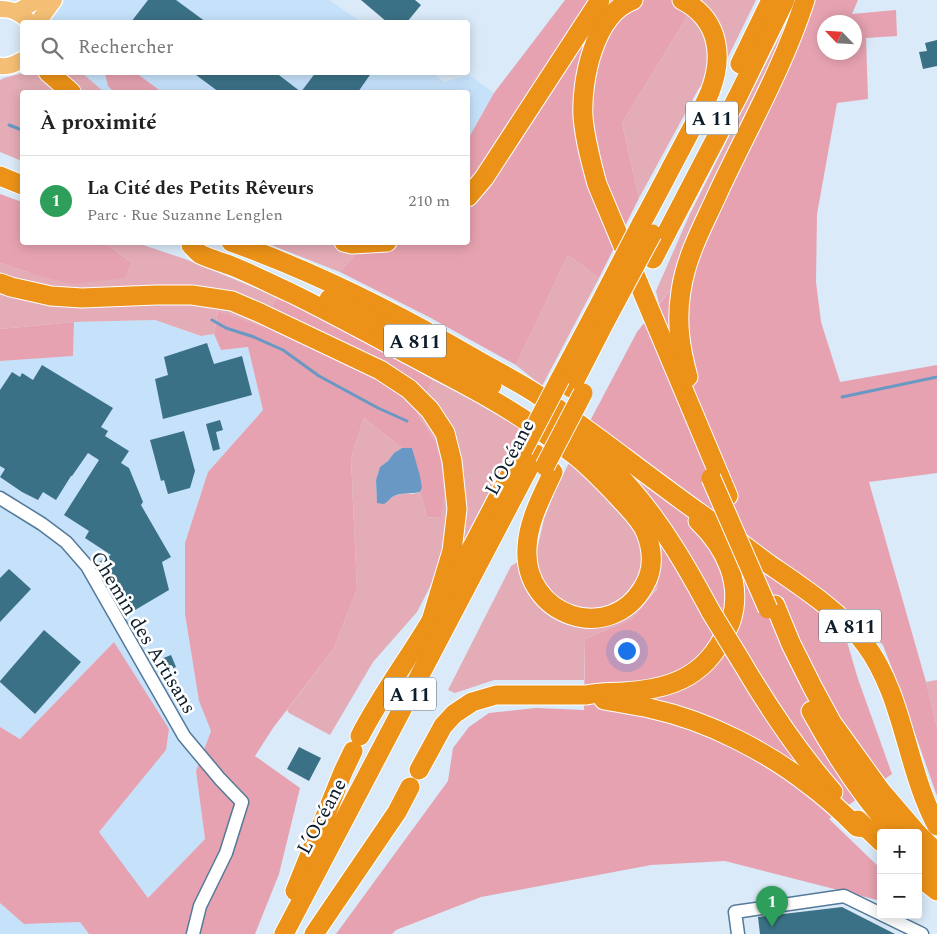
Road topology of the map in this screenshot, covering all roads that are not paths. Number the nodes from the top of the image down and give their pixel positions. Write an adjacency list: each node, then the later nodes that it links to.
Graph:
1 (38, 0): 10 (main road)
2 (54, 0): 12 (main road)
3 (600, 0): 21 (highway)
4 (609, 0): 31 (highway)
5 (633, 0): 29 (highway)
6 (682, 0): 22 (highway)
7 (771, 0): 22 (highway, L’Océane / A 11)
8 (785, 0): 27 (highway, L’Océane / A 11)
9 (805, 0): 29 (highway)
10 (8, 10): 11 (main road)
11 (27, 20)
12 (39, 20)
13 (20, 61): 14 (main road)
14 (1, 67)
15 (51, 75): 16 (highway)
16 (69, 90)
17 (0, 166): 18 (highway)
18 (20, 174)
19 (0, 176): 20 (highway)
20 (20, 184)
21 (470, 195)
22 (646, 229): 27 (highway, L’Océane / A 11, bridge)
23 (189, 245): 30 (highway)
24 (191, 245): 40 (highway, A 811, bridge)
25 (238, 245): 32 (highway, A 811)
26 (0, 283): 35 (highway)
27 (607, 319): 28 (highway, L’Océane / A 11)
28 (571, 387): 30 (highway, L’Océane / A 11); 30 (highway, L’Océane / A 11, bridge)
29 (695, 417): 31 (highway)
30 (539, 460): 35 (highway); 54 (highway, L’Océane / A 11); 55 (highway, L’Océane / A 11)
31 (716, 478): 34 (highway, bridge)
32 (674, 494): 36 (highway); 39 (highway, A 811)
33 (0, 498): 52 (street, Chemin des Artisans)
34 (772, 607): 41 (highway); 42 (highway)
35 (431, 621): 53 (highway)
36 (586, 695): 37 (highway); 40 (highway)
37 (419, 770)
38 (410, 787): 56 (highway)
39 (937, 826)
40 (866, 828): 44 (highway, A 811)
41 (891, 829)
42 (914, 829)
43 (922, 837): 45 (highway)
44 (877, 838)
45 (937, 853)
46 (922, 862): 47 (highway)
47 (937, 876)
48 (922, 879): 49 (highway)
49 (937, 891)
50 (877, 912): 57 (street)
51 (890, 919): 58 (street)
52 (193, 934)
53 (278, 934)
54 (284, 934)
55 (299, 934)
56 (314, 934)
57 (738, 934)
58 (922, 934)

